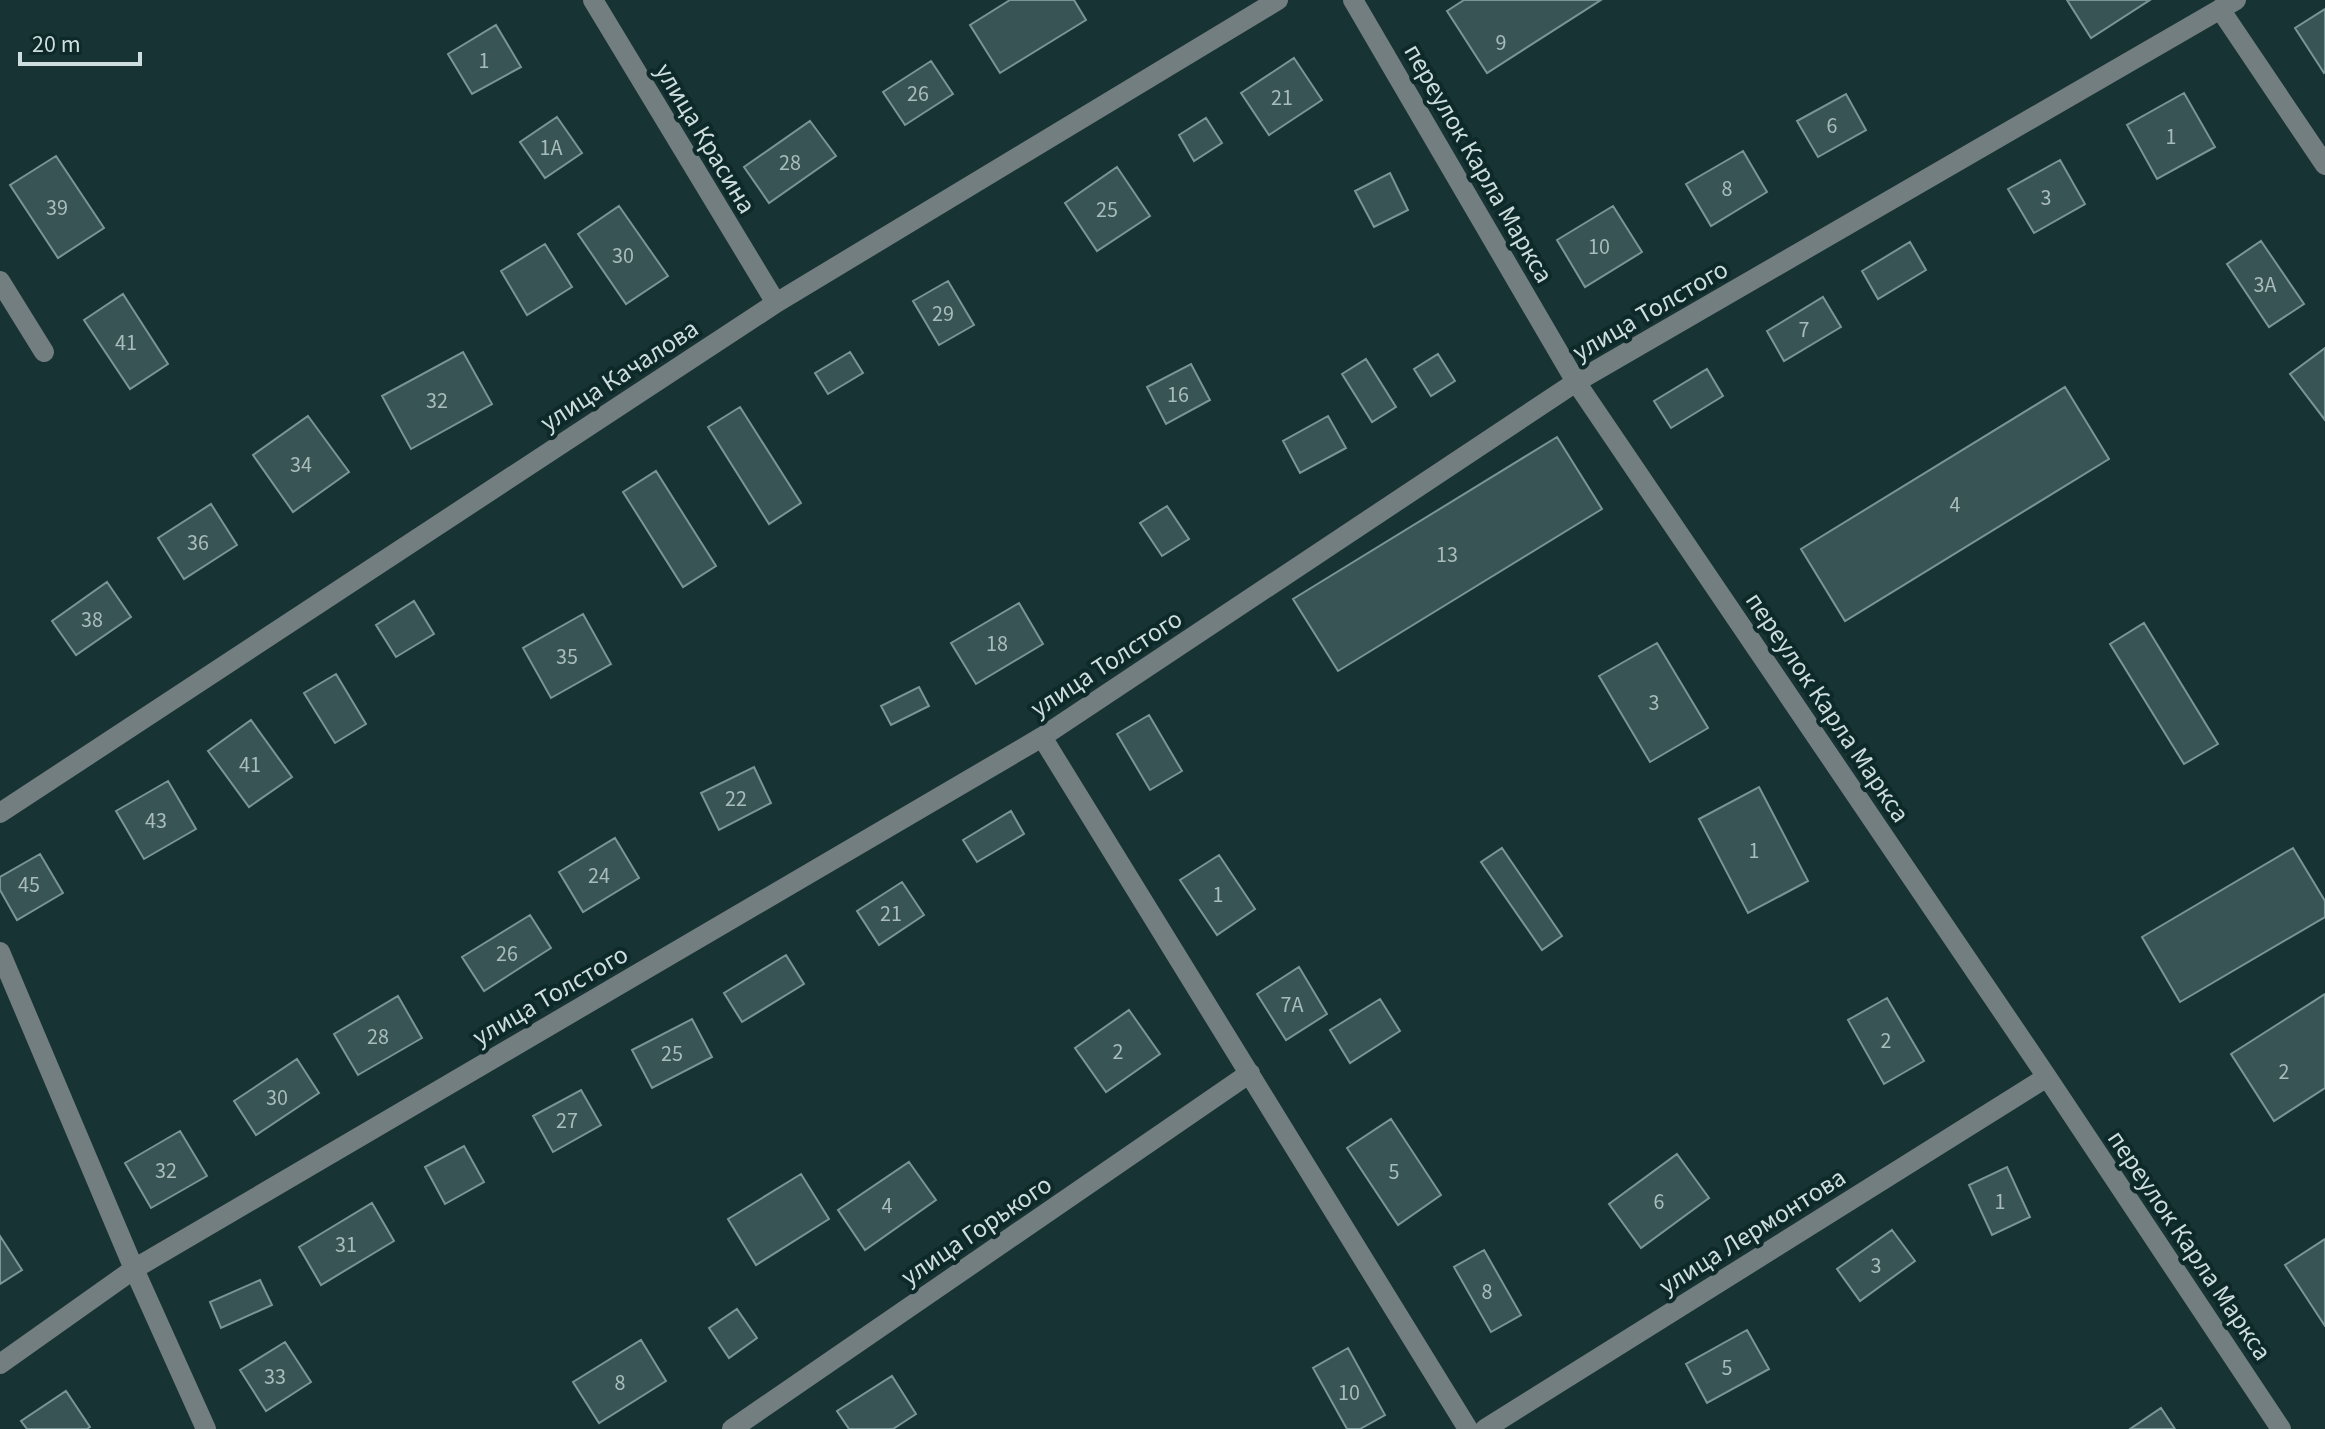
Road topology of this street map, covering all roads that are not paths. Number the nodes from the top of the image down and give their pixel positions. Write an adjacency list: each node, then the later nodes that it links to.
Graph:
1 (593, 0): 7 (street, улица Красина)
2 (1278, 0): 7 (street, улица Качалова)
3 (1353, 0): 9 (street, переулок Карла Маркса)
4 (2228, 5): 5 (street); 9 (street, улица Толстого)
5 (2325, 165)
6 (0, 281): 8 (street)
7 (776, 303): 11 (street, улица Качалова)
8 (44, 352)
9 (1576, 382): 10 (street, улица Толстого); 14 (street, переулок Карла Маркса)
10 (1042, 737): 13 (street); 15 (street, улица Толстого)
11 (0, 813)
12 (0, 952): 15 (street)
13 (1250, 1073): 18 (street, улица Горького); 19 (street)
14 (2047, 1077): 20 (street, улица Лермонтова); 21 (street, переулок Карла Маркса)
15 (134, 1269): 16 (street, улица Толстого); 17 (street)
16 (0, 1364)
17 (206, 1429)
18 (732, 1429)
19 (1468, 1429)
20 (1485, 1429)
21 (2281, 1429)

